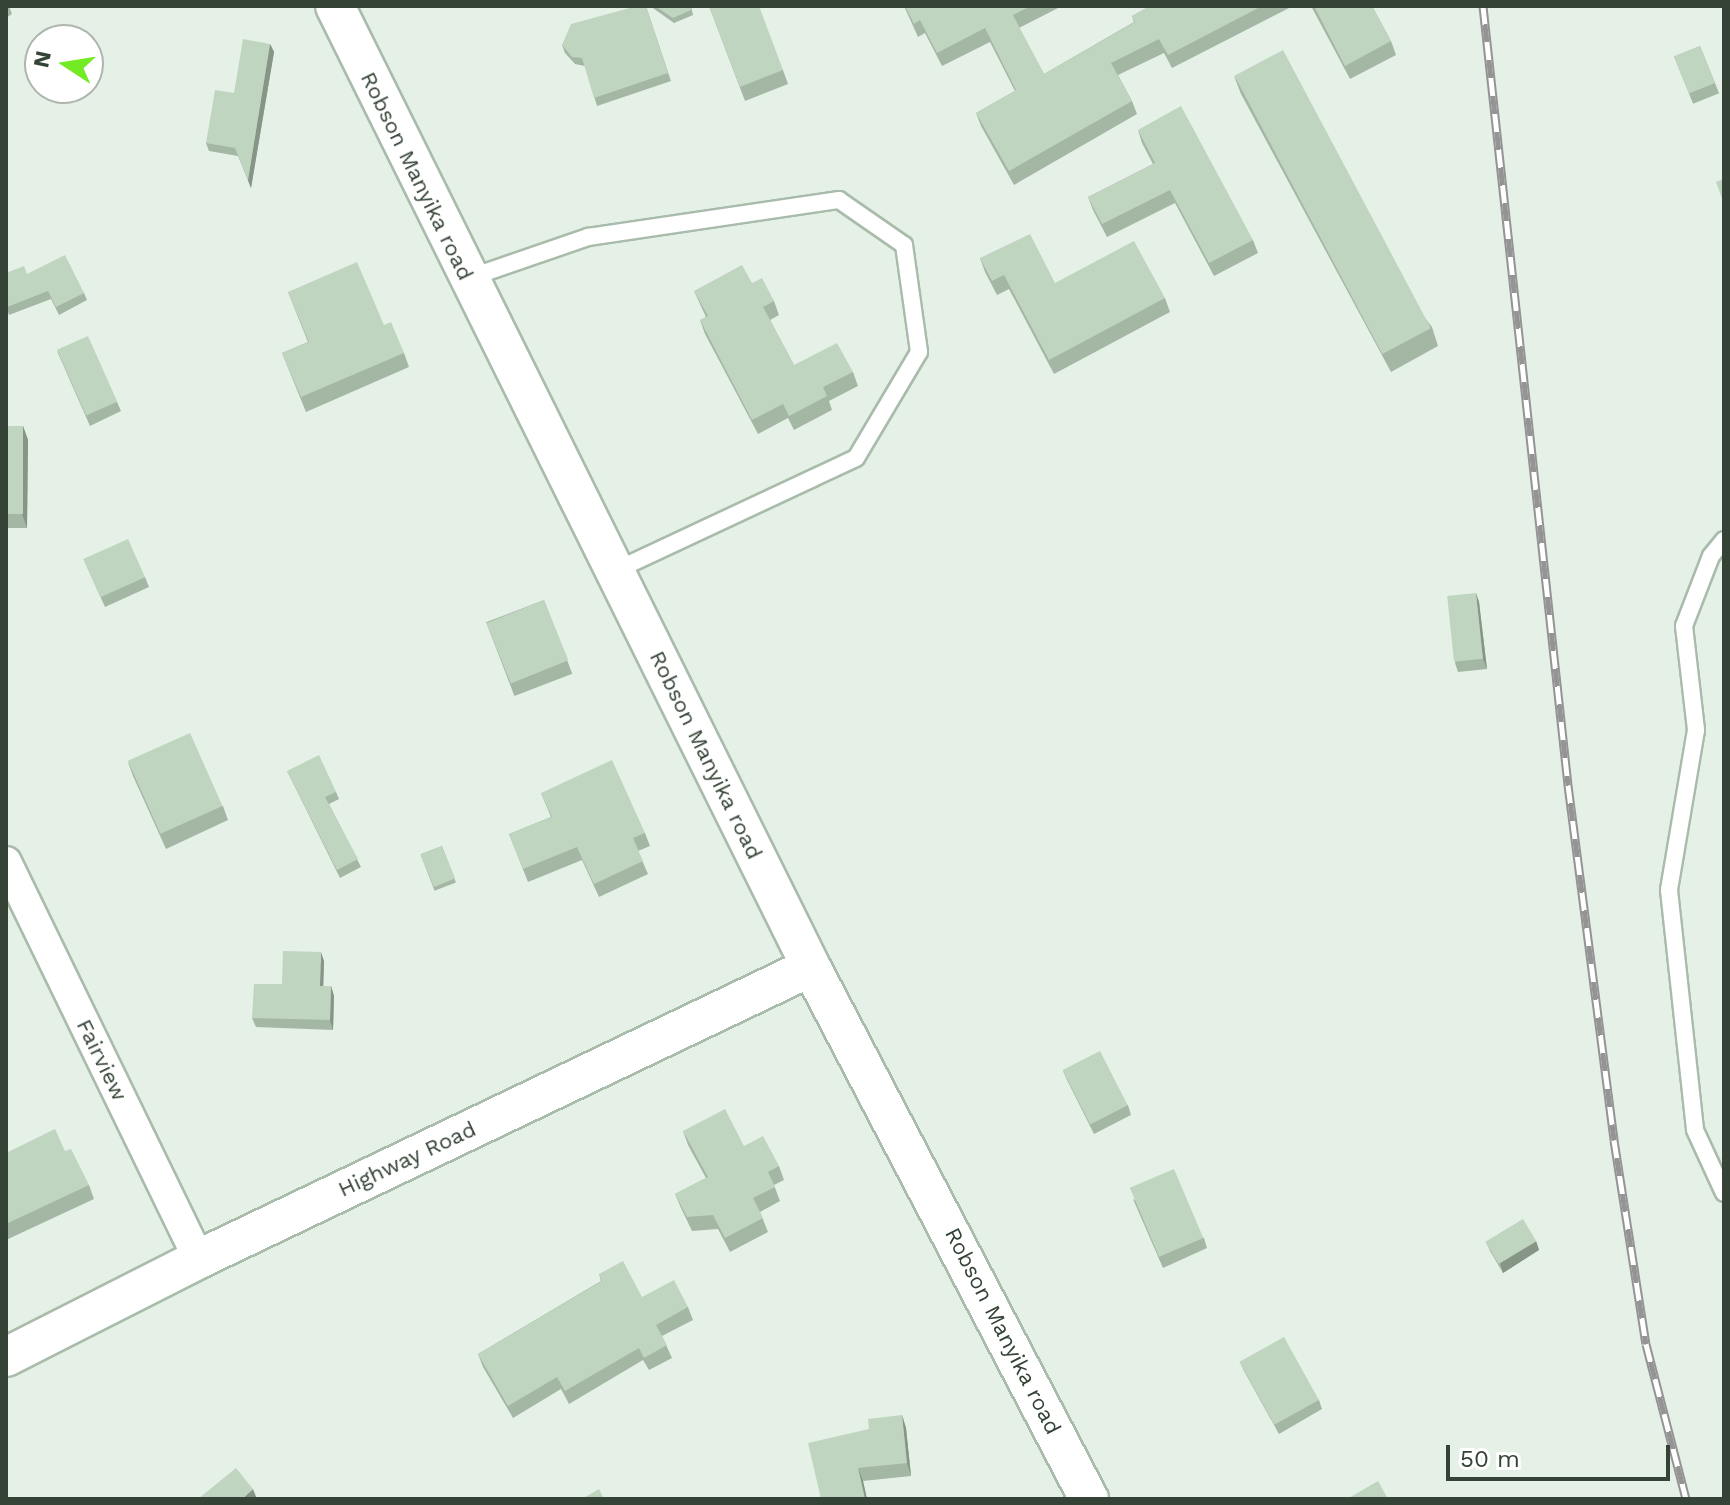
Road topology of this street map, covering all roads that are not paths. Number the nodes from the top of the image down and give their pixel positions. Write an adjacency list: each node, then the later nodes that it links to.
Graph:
1 (335, 6): 2 (street, Robson Manyika road)
2 (466, 279): 4 (street, Robson Manyika road); 4 (lane)
3 (1724, 540): 7 (lane)
4 (615, 571): 6 (street, Robson Manyika road)
5 (6, 862): 8 (street, Fairview)
6 (811, 967): 8 (street, Highway Road); 10 (street, Robson Manyika road)
7 (1724, 1193)
8 (199, 1259): 9 (street, Highway Road)
9 (6, 1357)
10 (1089, 1499)

